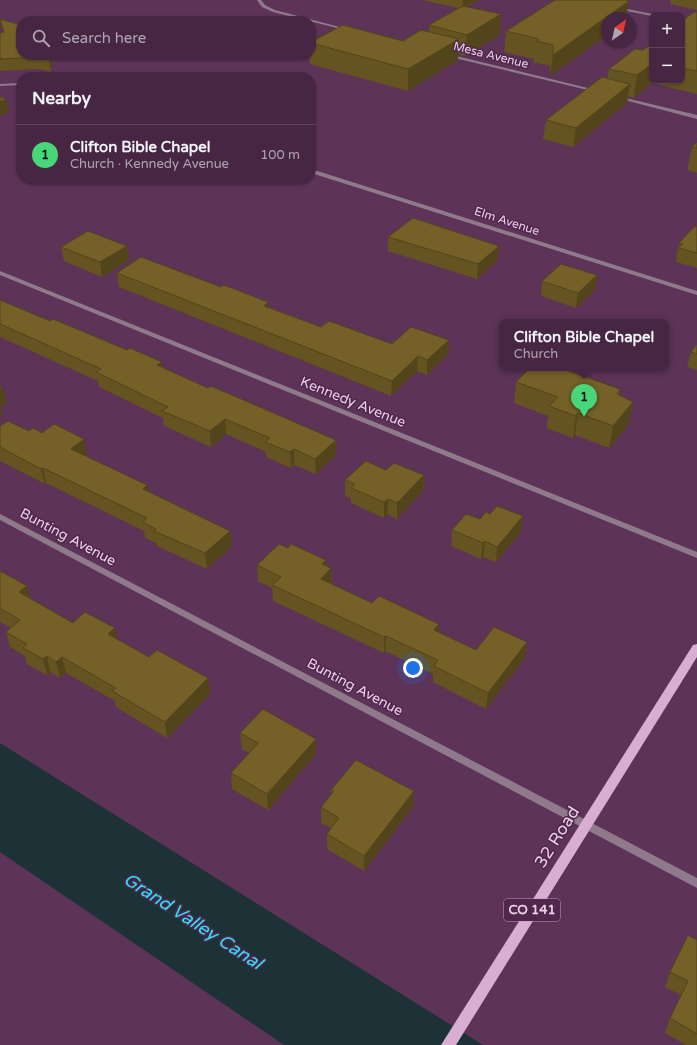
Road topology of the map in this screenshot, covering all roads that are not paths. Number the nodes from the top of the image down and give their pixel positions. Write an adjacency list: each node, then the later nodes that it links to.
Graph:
1 (259, 0): 4 (street)
2 (613, 7): 3 (street)
3 (649, 14)
4 (293, 16)
5 (316, 22): 6 (street)
6 (354, 31)
7 (445, 54): 10 (street, Mesa Avenue)
8 (16, 84): 9 (street)
9 (0, 85)
10 (606, 94)
11 (613, 96): 12 (street)
12 (697, 117)
13 (316, 173): 15 (street, Elm Avenue)
14 (0, 273): 17 (street, Kennedy Avenue)
15 (697, 293)
16 (0, 517): 19 (street, Bunting Avenue)
17 (697, 555)
18 (697, 648): 19 (main road, 32 Road / CO 141)
19 (586, 824): 20 (street, Bunting Avenue); 21 (main road, 32 Road / CO 141)
20 (697, 883)
21 (448, 1045)

